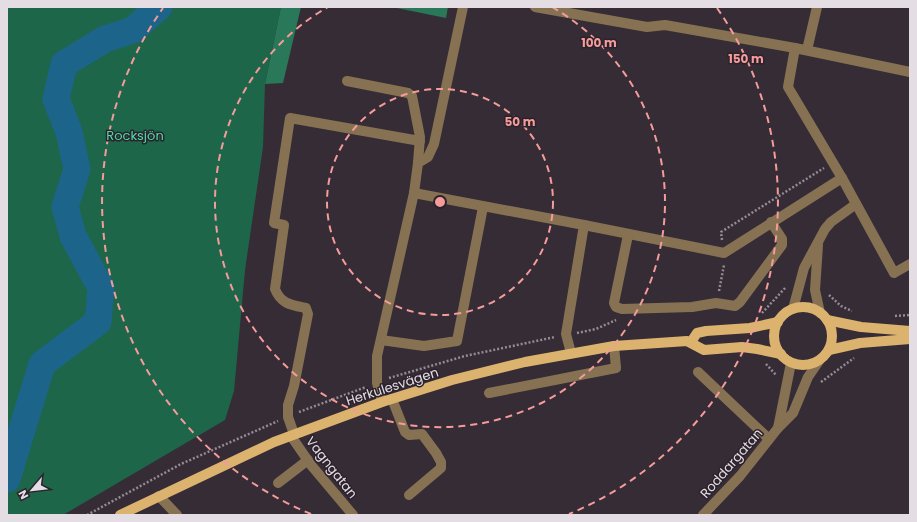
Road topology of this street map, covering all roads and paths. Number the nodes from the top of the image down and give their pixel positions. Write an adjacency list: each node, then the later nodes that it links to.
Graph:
1 (463, 7): 9 (street)
2 (535, 7): 4 (street)
3 (817, 7): 5 (street)
4 (795, 48): 5 (street); 10 (street)
5 (807, 50): 6 (street)
6 (910, 72)
7 (347, 81): 8 (street)
8 (420, 141): 9 (street); 42 (street, Vagngatan)
9 (418, 163): 12 (street)
10 (833, 163): 11 (street); 17 (path)
11 (842, 178): 13 (street); 15 (street)
12 (414, 193): 14 (street); 30 (street)
13 (856, 204): 19 (street); 20 (street)
14 (483, 206): 16 (street); 30 (street)
15 (771, 222): 18 (street); 18 (street)
16 (584, 225): 18 (street); 34 (street)
17 (721, 232)
18 (628, 235)
19 (818, 242): 21 (street); 22 (street)
20 (910, 264)
21 (815, 290): 23 (path); 25 (street)
22 (793, 309): 25 (main road); 27 (main road)
23 (855, 312)
24 (910, 315): 26 (path)
25 (824, 316): 28 (main road); 33 (main road)
26 (891, 316)
27 (778, 322): 31 (main road); 35 (main road)
28 (910, 331)
29 (910, 339): 33 (main road)
30 (381, 340): 40 (street)
31 (691, 342): 32 (main road, Herkulesvägen); 35 (main road, Herkulesvägen)
32 (614, 346): 34 (main road, Herkulesvägen); 39 (street)
33 (829, 350): 36 (main road)
34 (571, 353): 40 (main road, Herkulesvägen)
35 (781, 354): 37 (main road)
36 (819, 361): 37 (main road); 41 (street, Roddargatan)
37 (791, 363): 41 (street, Roddargatan)
38 (698, 372): 43 (street)
39 (489, 393)
40 (387, 400): 42 (main road, Herkulesvägen); 46 (street)
41 (778, 428): 43 (street, Roddargatan)
42 (293, 435): 44 (street, Vagngatan); 47 (main road, Herkulesvägen)
43 (769, 439): 51 (street, Roddargatan)
44 (308, 460): 45 (street); 50 (street, Vagngatan)
45 (278, 483)
46 (410, 495)
47 (159, 496): 48 (main road, Herkulesvägen); 49 (street)
48 (120, 515)
49 (177, 515)
50 (353, 515)
51 (703, 515)

